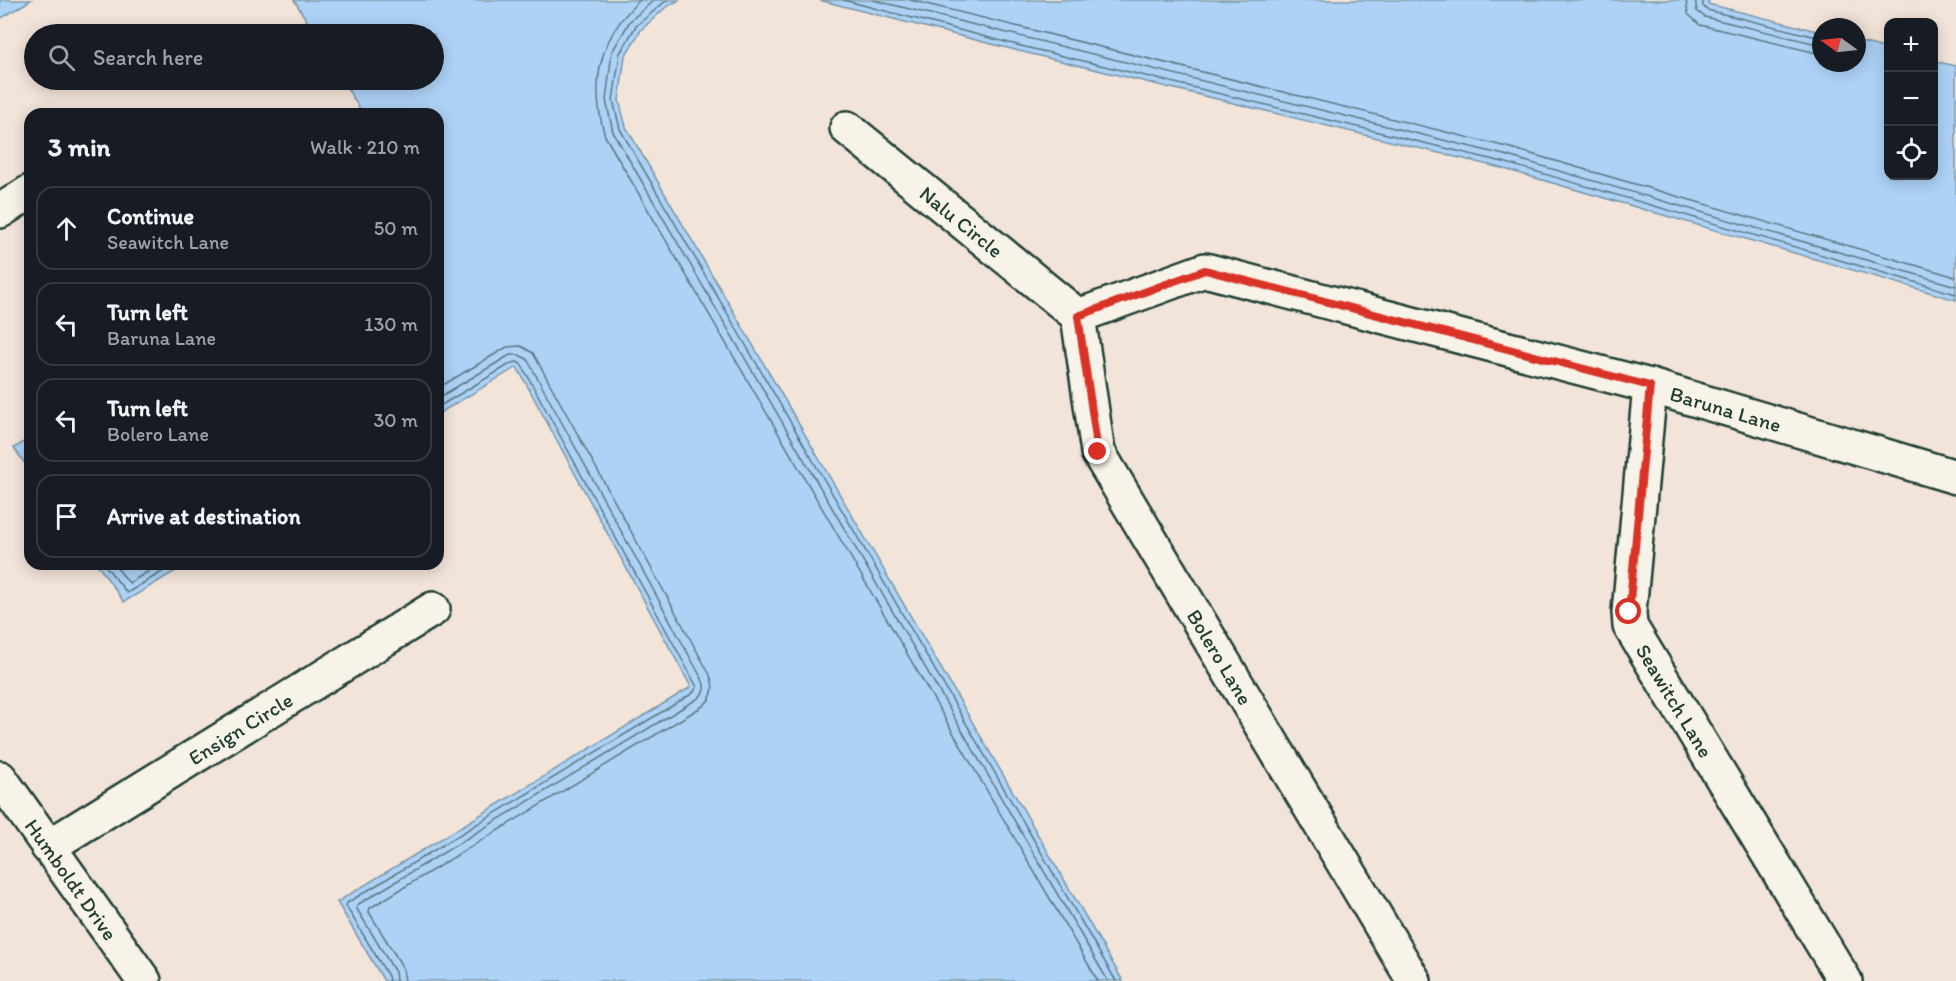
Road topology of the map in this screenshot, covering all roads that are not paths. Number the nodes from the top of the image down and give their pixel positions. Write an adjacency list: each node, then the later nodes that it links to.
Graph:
1 (847, 128): 4 (street, Nalu Circle)
2 (24, 196): 3 (street)
3 (0, 211)
4 (1078, 316): 5 (street, Baruna Lane); 11 (street, Bolero Lane)
5 (1650, 386): 6 (street, Baruna Lane); 12 (street, Seawitch Lane)
6 (1956, 477)
7 (433, 609): 9 (street, Ensign Circle)
8 (0, 778): 9 (street, Humboldt Drive)
9 (48, 847): 10 (street, Humboldt Drive)
10 (144, 981)
11 (1414, 981)
12 (1845, 981)

